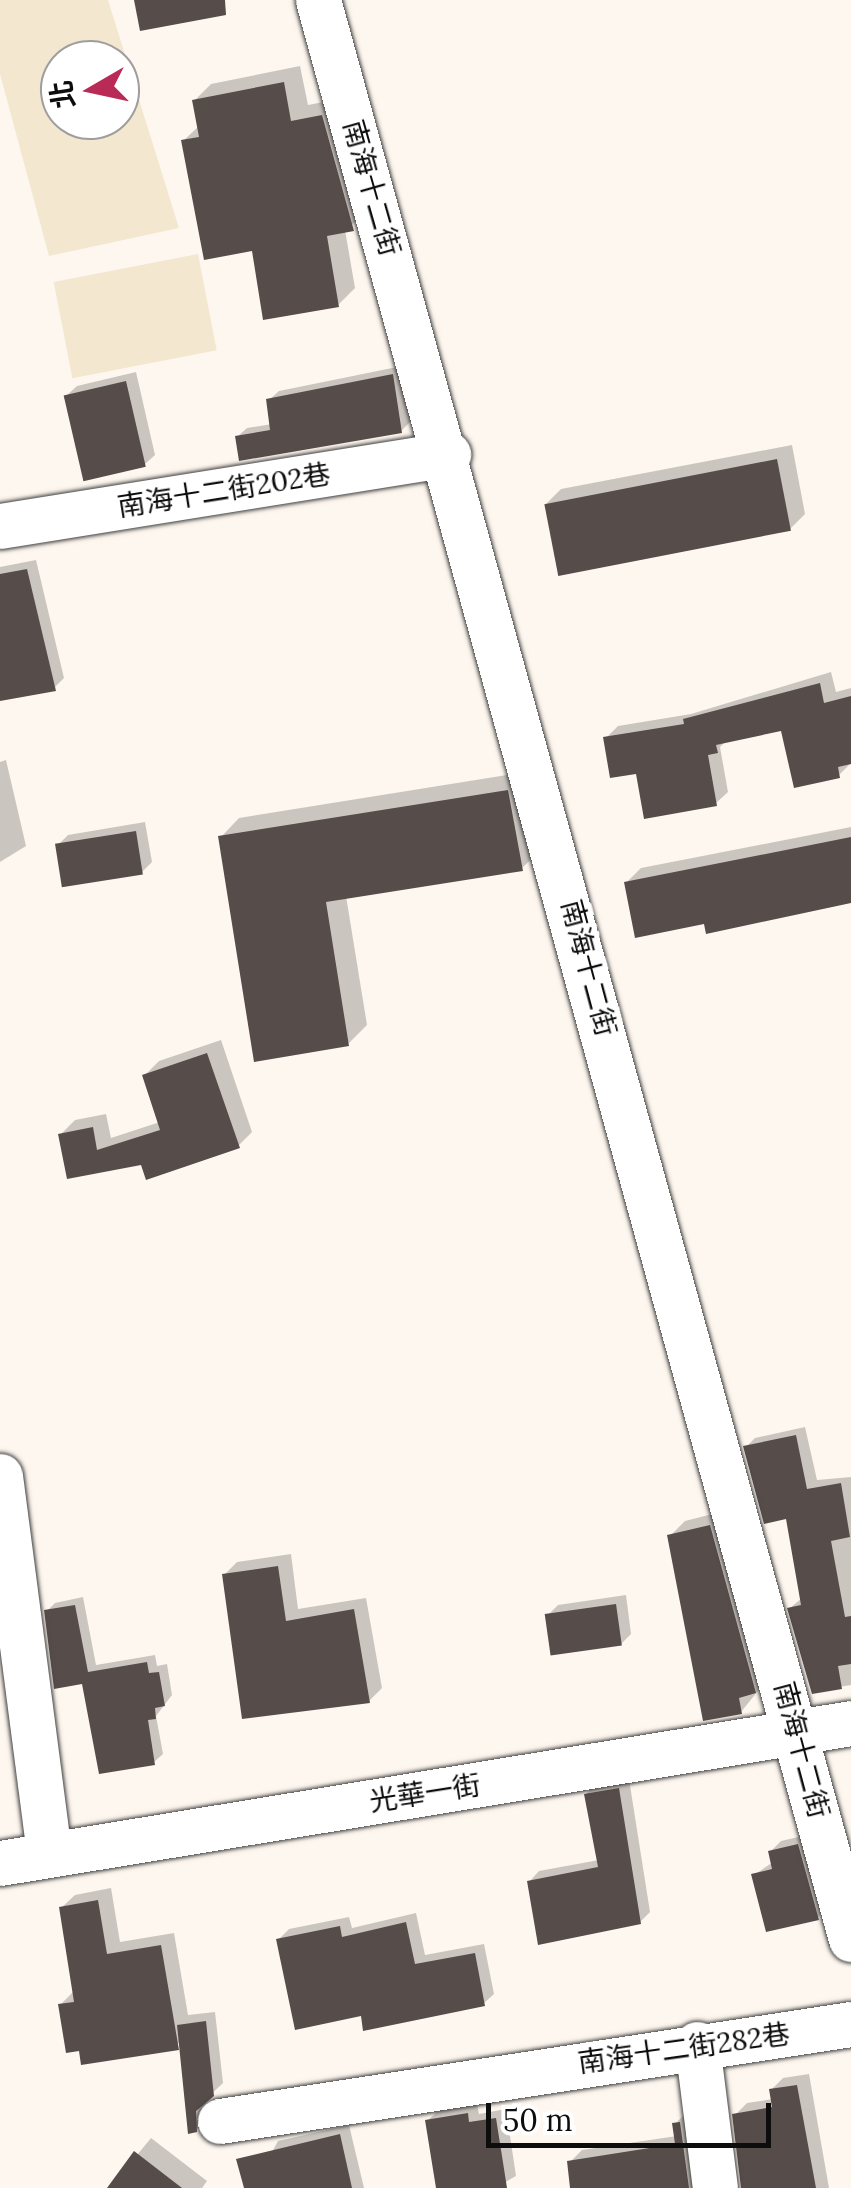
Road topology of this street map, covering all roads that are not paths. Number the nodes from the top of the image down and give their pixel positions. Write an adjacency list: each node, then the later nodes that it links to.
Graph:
1 (318, 0): 2 (street, 南海十二街)
2 (448, 454): 3 (street, 南海十二街202巷); 6 (street, 南海十二街)
3 (0, 526)
4 (0, 1476): 7 (street)
5 (851, 1723): 6 (street, 光華一街)
6 (798, 1732): 7 (street, 光華一街); 9 (street, 南海十二街)
7 (49, 1854): 8 (street, 光華一街)
8 (0, 1863)
9 (851, 1938)
10 (851, 2024): 11 (street, 南海十二街282巷)
11 (696, 2044): 12 (street, 南海十二街282巷); 13 (street)
12 (220, 2121)
13 (714, 2188)

